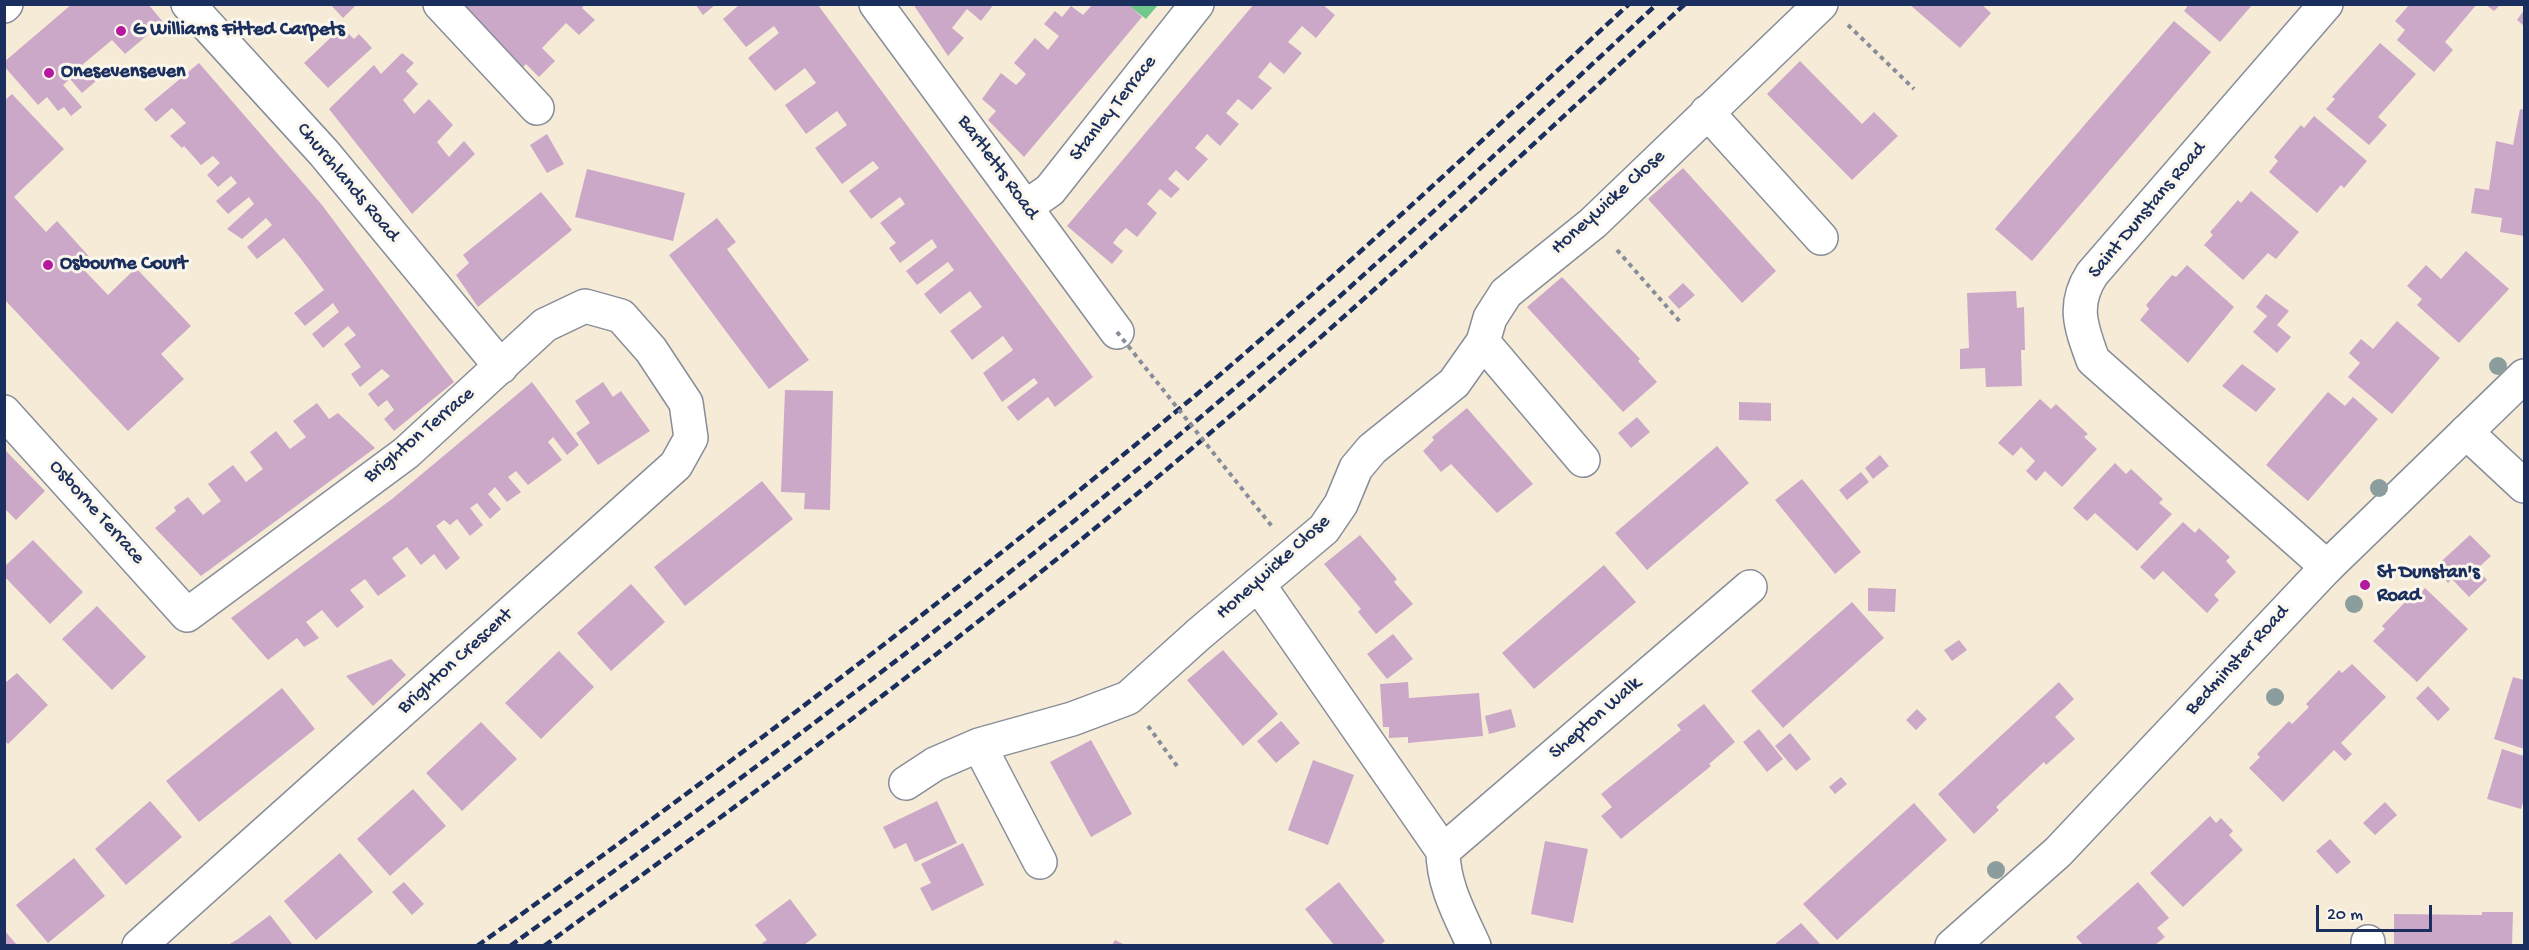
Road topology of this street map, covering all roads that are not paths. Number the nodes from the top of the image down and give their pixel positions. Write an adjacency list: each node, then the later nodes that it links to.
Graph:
1 (188, 4): 14 (street, Churchlands Road)
2 (440, 4): 7 (street)
3 (876, 4): 9 (street, Bartletts Road)
4 (1197, 4): 9 (street, Stanley Terrace)
5 (2326, 4): 20 (street, Saint Dunstans Road)
6 (1832, 12): 8 (street, Honeywicke Close)
7 (537, 108)
8 (1707, 112): 10 (street); 12 (street, Honeywicke Close)
9 (1026, 207): 11 (street, Bartletts Road)
10 (1821, 238)
11 (1117, 332)
12 (1483, 342): 18 (street); 21 (street, Honeywicke Close)
13 (651, 350): 14 (street, Brighton Terrace); 28 (street, Brighton Crescent)
14 (501, 367): 23 (street, Brighton Terrace)
15 (2524, 376): 17 (street, Bedminster Road)
16 (4, 412): 23 (street, Osborne Terrace)
17 (2466, 432): 19 (street); 20 (street, Bedminster Road)
18 (1583, 460)
19 (2524, 486)
20 (2327, 567): 30 (street, Bedminster Road)
21 (1258, 585): 24 (street, Honeywicke Close); 26 (street)
22 (1750, 587): 26 (street, Shepton Walk)
23 (187, 615)
24 (979, 745): 25 (street, Honeywicke Close); 27 (street)
25 (906, 783)
26 (1443, 851): 29 (street)
27 (1040, 862)
28 (139, 945)
29 (1474, 945)
30 (1954, 945)

